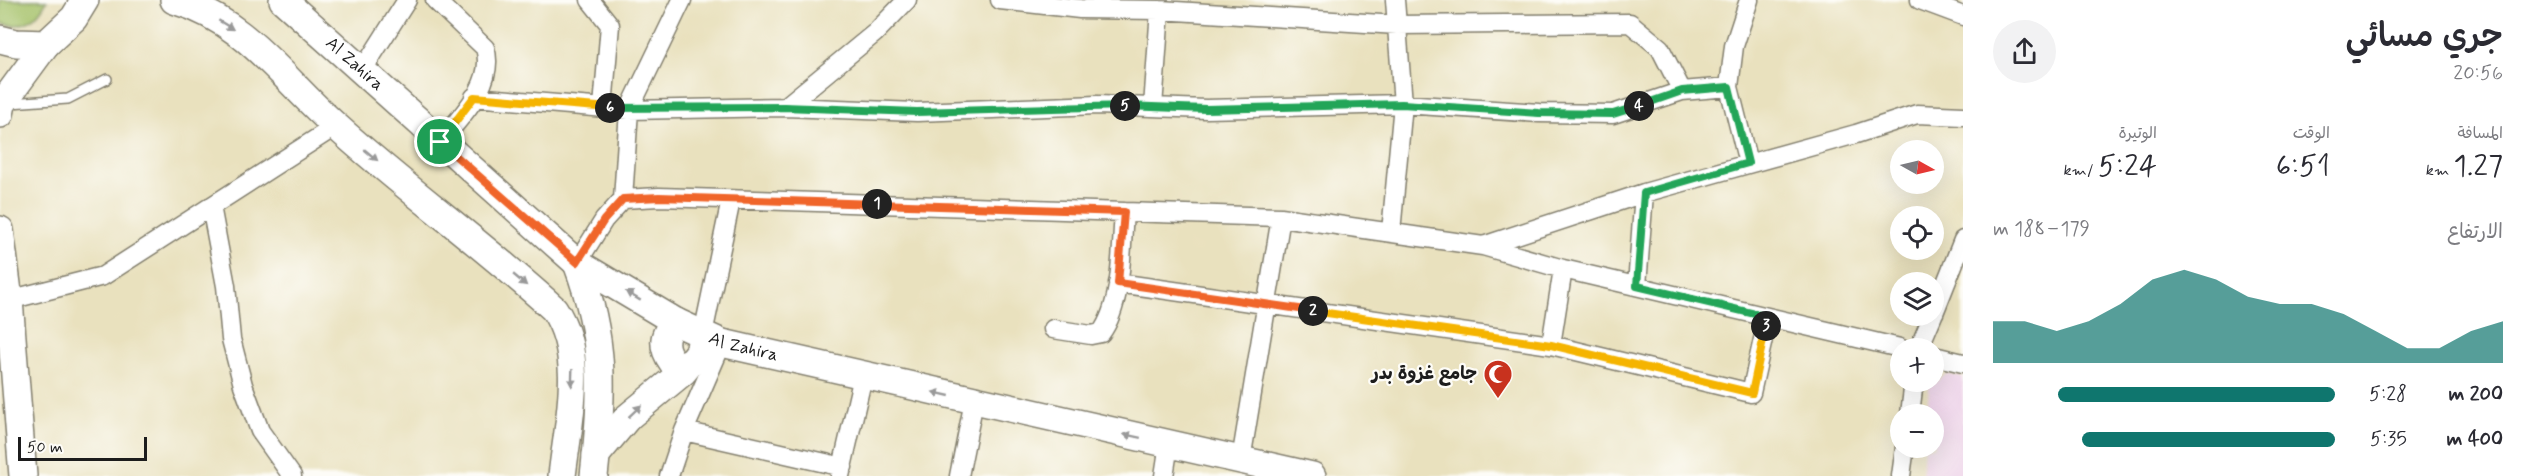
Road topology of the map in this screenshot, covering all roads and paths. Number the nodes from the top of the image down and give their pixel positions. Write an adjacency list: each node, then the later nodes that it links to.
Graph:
1 (174, 0): 30 (main road, one-way to 30)
2 (407, 0): 18 (street)
3 (435, 0): 22 (street)
4 (590, 0): 24 (street)
5 (682, 0): 28 (street)
6 (906, 0): 25 (street)
7 (1000, 0): 13 (street)
8 (1395, 0): 15 (street)
9 (1749, 0): 20 (street)
10 (1920, 0): 14 (street)
11 (89, 1): 17 (main road)
12 (291, 3): 18 (main road, Al Zahira)
13 (1160, 10): 15 (street); 26 (street)
14 (1963, 16)
15 (1397, 25): 21 (street); 23 (street)
16 (0, 39): 17 (main road)
17 (46, 44): 27 (main road)
18 (362, 71): 31 (main road, Al Zahira)
19 (107, 79): 27 (lane)
20 (1729, 87): 21 (street); 32 (street)
21 (1682, 91): 23 (street)
22 (474, 97): 24 (street); 31 (street)
23 (1402, 104): 26 (street); 40 (street)
24 (603, 107): 28 (street)
25 (784, 107): 26 (street); 28 (street)
26 (1153, 107)
27 (1, 109)
28 (629, 110): 34 (street)
29 (1963, 116): 32 (street)
30 (336, 126): 36 (street); 69 (main road, one-way to 69)
31 (440, 142): 43 (main road, Al Zahira)
32 (1748, 163): 33 (street)
33 (1644, 193): 42 (street); 46 (street)
34 (623, 199): 35 (street); 43 (street)
35 (731, 200): 37 (street); 53 (street)
36 (211, 206): 48 (street); 68 (street)
37 (1124, 212): 38 (street); 45 (street)
38 (1281, 217): 40 (street); 49 (street)
39 (0, 230): 48 (main road)
40 (1391, 232): 42 (street)
41 (1963, 240): 47 (street)
42 (1483, 246): 44 (street)
43 (577, 262): 51 (main road, Al Zahira, one-way to 43); 65 (main road)
44 (1563, 269): 46 (street); 54 (street)
45 (1118, 283): 49 (street); 52 (street)
46 (1637, 286): 50 (street)
47 (1944, 287)
48 (4, 303): 67 (main road)
49 (1266, 305): 54 (street); 64 (street)
50 (1768, 317): 54 (street); 55 (street)
51 (676, 322): 53 (main road, Al Zahira); 57 (main road)
52 (1053, 329)
53 (712, 339): 57 (main road); 59 (main road, Al Zahira); 61 (street)
54 (1551, 345)
55 (1890, 346)
56 (1944, 358): 58 (street)
57 (692, 361): 65 (main road, one-way to 57)
58 (1963, 363)
59 (863, 376): 60 (main road, Al Zahira, one-way to 59); 66 (street)
60 (974, 401): 62 (main road, Al Zahira, one-way to 60); 71 (street)
61 (684, 431): 66 (street); 70 (street)
62 (1169, 444): 64 (main road, Al Zahira); 72 (street)
63 (1903, 458): 74 (street)
64 (1241, 460): 73 (main road, Al Zahira)
65 (595, 465)
66 (842, 471)
67 (23, 476)
68 (292, 476)
69 (562, 476)
70 (669, 476)
71 (959, 476)
72 (1164, 476)
73 (1312, 476)
74 (1901, 476)

